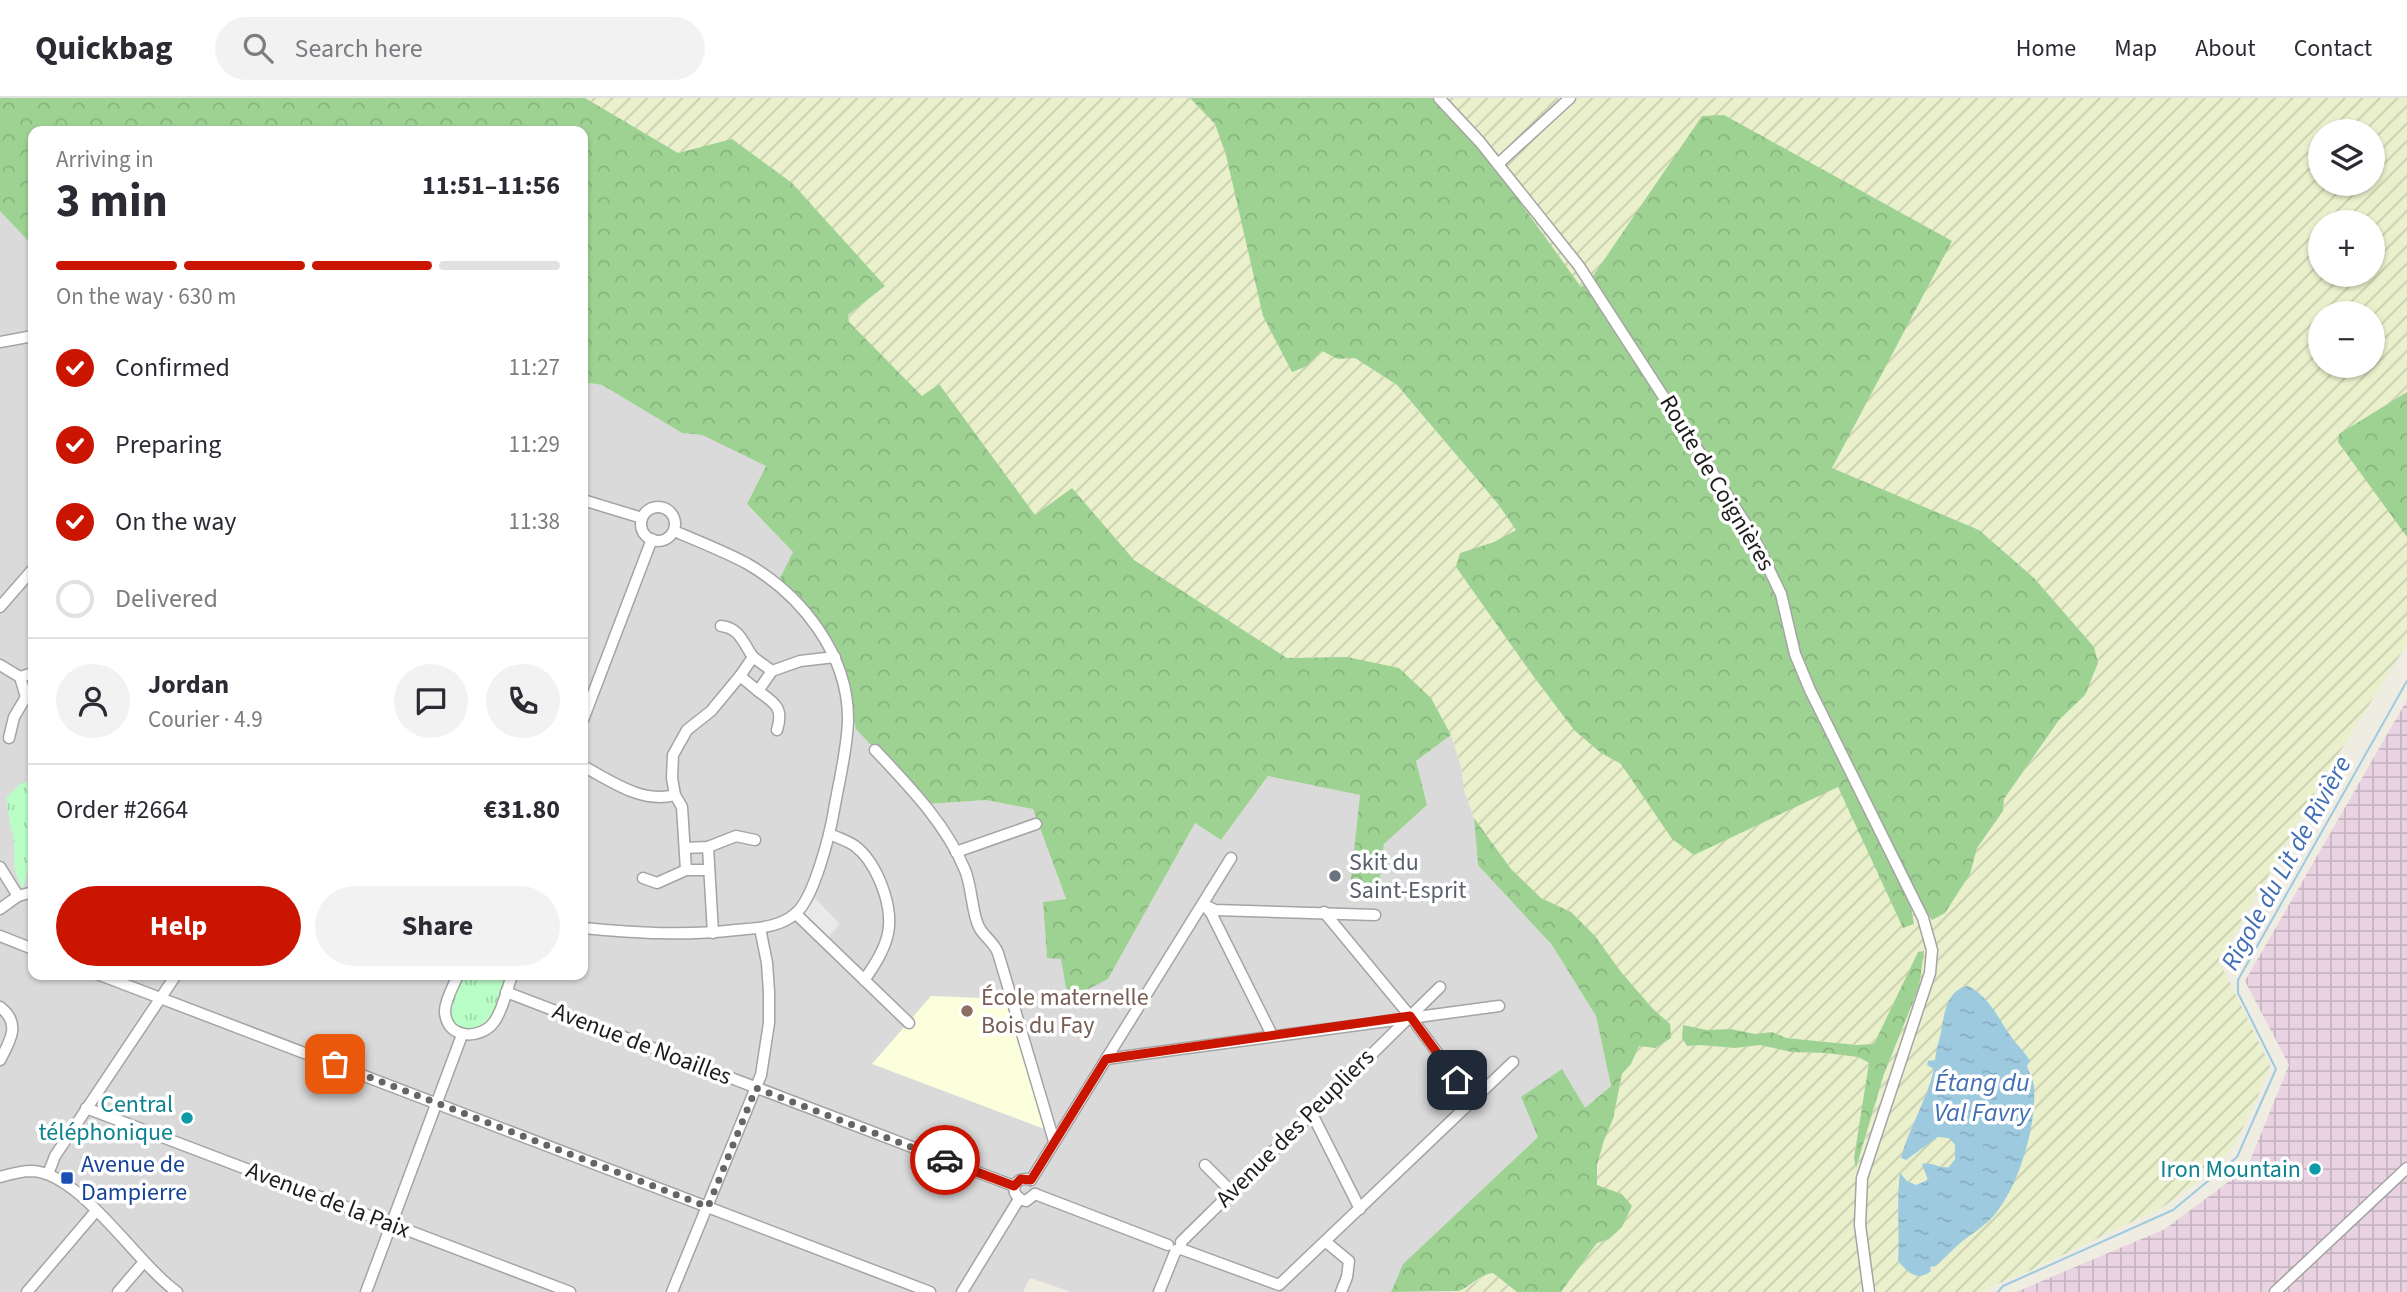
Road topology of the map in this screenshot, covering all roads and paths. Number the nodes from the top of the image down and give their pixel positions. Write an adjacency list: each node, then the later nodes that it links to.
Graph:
1 (1438, 98): 3 (street, Route de Coignières)
2 (1570, 98): 3 (street)
3 (1498, 164): 102 (street, Route de Coignières)
4 (28, 337): 5 (street)
5 (0, 342)
6 (588, 502): 7 (street)
7 (642, 518): 8 (street); 9 (street)
8 (674, 531): 9 (street); 14 (street)
9 (652, 539): 23 (street)
10 (28, 575): 11 (street)
11 (0, 607)
12 (721, 626): 13 (street)
13 (752, 657): 16 (street); 18 (street)
14 (835, 657): 16 (street); 30 (street)
15 (0, 666): 19 (street)
16 (772, 671): 20 (street)
17 (28, 674): 19 (street)
18 (740, 676): 20 (street); 28 (street)
19 (19, 677): 21 (street)
20 (758, 691): 24 (street)
21 (28, 694)
22 (28, 697): 25 (street)
23 (588, 707)
24 (777, 730)
25 (9, 738)
26 (875, 750): 34 (street)
27 (588, 769): 28 (street)
28 (675, 795): 33 (street)
29 (1036, 824): 34 (street)
30 (830, 834): 45 (street); 56 (street)
31 (755, 840): 32 (street)
32 (708, 847): 33 (street); 38 (street)
33 (685, 848): 37 (street)
34 (956, 852): 74 (street)
35 (1231, 858): 42 (street)
36 (0, 867): 41 (street)
37 (686, 870): 38 (street); 39 (street)
38 (709, 870): 49 (street)
39 (643, 878)
40 (28, 893): 41 (street)
41 (18, 896): 43 (street)
42 (1203, 904): 44 (street); 65 (street); 66 (street)
43 (0, 909)
44 (1324, 912): 46 (street); 62 (street)
45 (796, 914): 48 (street); 56 (street)
46 (1375, 915)
47 (588, 928): 49 (street)
48 (760, 928): 49 (street); 69 (street)
49 (712, 933)
50 (0, 936): 51 (street)
51 (28, 947)
52 (113, 980): 59 (street)
53 (173, 980): 59 (street)
54 (456, 980): 64 (street)
55 (510, 980): 58 (street)
56 (864, 980): 63 (street)
57 (1440, 987): 62 (street, Avenue des Peupliers)
58 (506, 992): 64 (street); 69 (street, Avenue de Noailles)
59 (161, 998): 71 (street); 72 (street)
60 (1499, 1006): 62 (street)
61 (0, 1007): 67 (street)
62 (1410, 1016): 65 (street); 70 (street); 73 (street, Avenue des Peupliers)
63 (909, 1023)
64 (462, 1035): 71 (street)
65 (1272, 1035): 66 (street)
66 (1106, 1059): 74 (street)
67 (0, 1060)
68 (1513, 1062): 70 (street)
69 (756, 1088): 80 (street, Avenue de Noailles); 84 (street)
70 (1473, 1101): 85 (street)
71 (437, 1103): 84 (street); 87 (street)
72 (86, 1108): 77 (street); 87 (street, Avenue de la Paix)
73 (1311, 1112): 81 (street, Avenue des Peupliers); 85 (street)
74 (1054, 1141): 79 (street)
75 (1205, 1165): 81 (street)
76 (2407, 1168): 103 (street)
77 (48, 1174): 78 (street); 86 (street)
78 (0, 1177)
79 (1031, 1180): 80 (street); 82 (street)
80 (1014, 1186): 83 (street)
81 (1231, 1192): 89 (street, Avenue des Peupliers)
82 (1035, 1194): 83 (street); 89 (street)
83 (1018, 1199): 99 (street)
84 (708, 1207): 97 (street); 98 (street)
85 (1360, 1209): 88 (street)
86 (96, 1211): 90 (street); 92 (street)
87 (391, 1224): 95 (street); 96 (street, Avenue de la Paix)
88 (1326, 1242): 91 (street); 101 (street)
89 (1176, 1246): 91 (street); 100 (street)
90 (143, 1263): 93 (street); 94 (street)
91 (1268, 1288)
92 (31, 1291)
93 (118, 1292)
94 (177, 1292)
95 (366, 1292)
96 (570, 1292)
97 (672, 1292)
98 (930, 1292)
99 (962, 1292)
100 (1159, 1292)
101 (1341, 1292)
102 (1868, 1292)
103 (2275, 1292)

